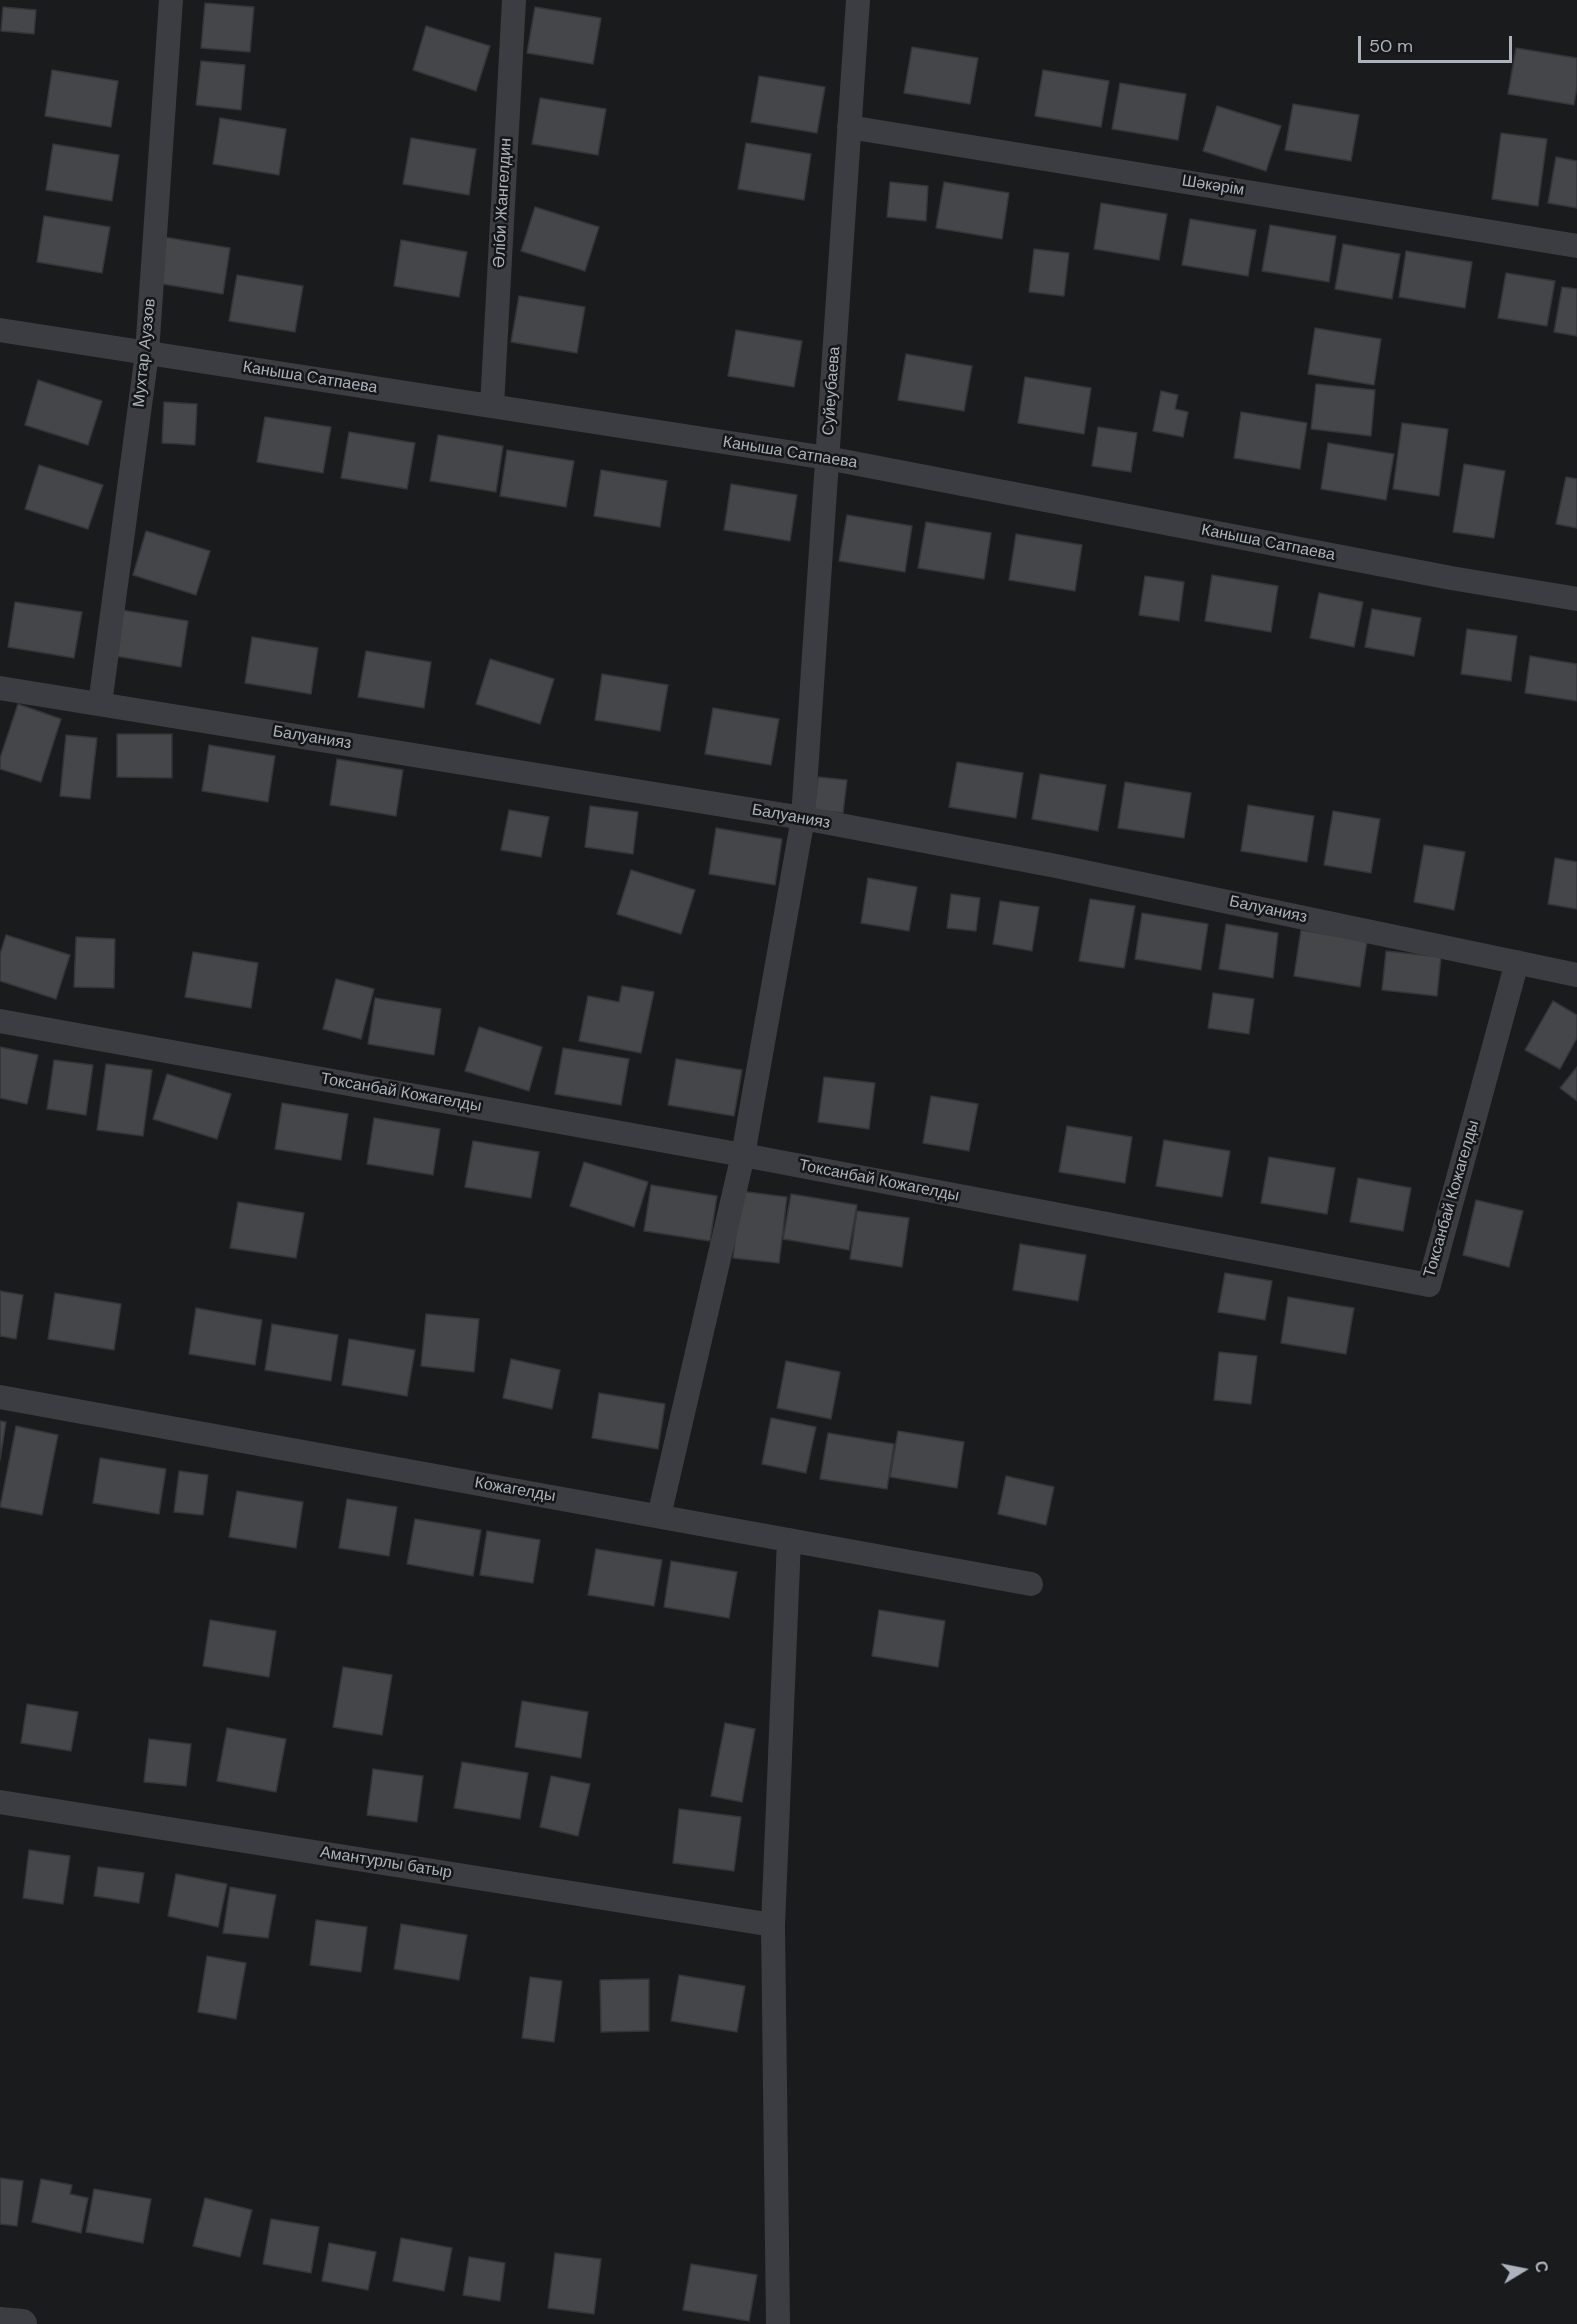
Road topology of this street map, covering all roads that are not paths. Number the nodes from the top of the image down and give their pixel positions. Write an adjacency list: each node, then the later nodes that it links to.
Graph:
1 (171, 0): 7 (street, Мухтар Ауэзов)
2 (514, 0): 8 (street, Әліби Жангелдин)
3 (858, 0): 4 (street, Суйеубаева)
4 (849, 127): 5 (street, Шәкәрім); 9 (street, Суйеубаева)
5 (1577, 246)
6 (0, 330): 7 (street, Каныша Сатпаева)
7 (147, 353): 8 (street, Каныша Сатпаева); 12 (street, Мухтар Ауэзов)
8 (492, 406): 9 (street, Каныша Сатпаева)
9 (827, 458): 10 (street, Каныша Сатпаева); 13 (street, Суйеубаева)
10 (1577, 599)
11 (0, 688): 12 (street, Балуанияз)
12 (100, 704): 13 (street, Балуанияз)
13 (803, 818): 14 (street, Балуанияз); 17 (street, Суйеубаева)
14 (1517, 962): 15 (street, Балуанияз); 17 (street, Токсанбай Кожагелды)
15 (1577, 975)
16 (0, 1021): 17 (street, Токсанбай Кожагелды)
17 (743, 1155): 19 (street, Суйеубаева)
18 (0, 1397): 19 (street, Кожагелды)
19 (659, 1516): 20 (street, Кожагелды)
20 (789, 1540): 21 (street, Кожагелды); 23 (street)
21 (1031, 1584)
22 (0, 1802): 23 (street, Амантурлы батыр)
23 (773, 1925): 26 (street)
24 (0, 2322): 25 (street)
25 (22, 2324)
26 (778, 2324)

